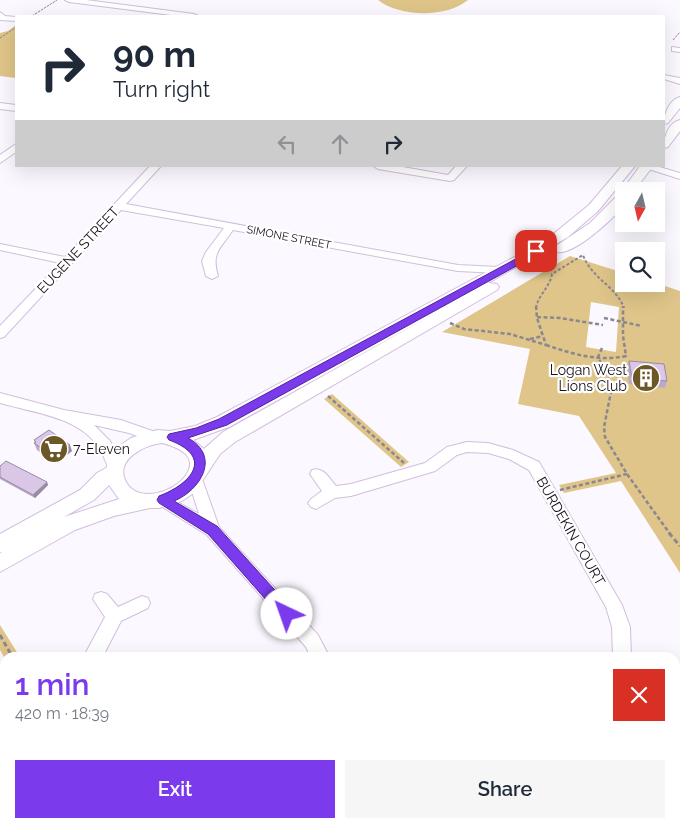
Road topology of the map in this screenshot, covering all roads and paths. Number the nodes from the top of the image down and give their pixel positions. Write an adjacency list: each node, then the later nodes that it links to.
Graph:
1 (57, 0): 5 (path)
2 (69, 0): 4 (street)
3 (123, 0): 4 (street)
4 (115, 6): 6 (street)
5 (34, 15)
6 (186, 15)
7 (1, 17): 8 (street)
8 (15, 19)
9 (15, 28): 10 (path)
10 (0, 38)
11 (665, 77): 12 (street)
12 (680, 81)
13 (680, 100): 16 (main road)
14 (0, 106): 15 (street)
15 (15, 108)
16 (665, 120)
17 (680, 123): 18 (main road)
18 (665, 143)
19 (15, 148): 20 (street)
20 (0, 160)
21 (155, 167): 28 (street, EUGENE STREET)
22 (384, 167): 23 (street)
23 (461, 167)
24 (628, 167): 34 (main road)
25 (646, 167): 26 (street); 27 (main road)
26 (680, 176)
27 (635, 182)
28 (119, 206): 30 (street, SIMONE STREET); 32 (street, EUGENE STREET)
29 (615, 207): 56 (main road)
30 (231, 226): 33 (street, SIMONE STREET); 35 (street)
31 (0, 247): 32 (street)
32 (68, 261): 44 (street, EUGENE STREET)
33 (458, 268): 34 (street, SIMONE STREET); 36 (street)
34 (499, 270): 36 (main road)
35 (212, 276)
36 (465, 288): 53 (main road)
37 (537, 317): 39 (path); 41 (path); 43 (path)
38 (604, 318): 39 (path)
39 (625, 322): 42 (path); 48 (path)
40 (450, 324): 45 (path)
41 (604, 325)
42 (642, 326)
43 (542, 332): 45 (path); 46 (path)
44 (0, 334)
45 (529, 339): 46 (path)
46 (546, 345): 48 (path)
47 (602, 348): 48 (path)
48 (598, 357): 58 (path)
49 (326, 394): 55 (path)
50 (0, 398): 51 (street)
51 (63, 414): 52 (street); 54 (street)
52 (153, 437): 53 (main road); 54 (main road)
53 (173, 437): 56 (main road)
54 (114, 469): 61 (main road); 64 (main road)
55 (414, 472): 59 (street, BURDEKIN COURT); 60 (street, BURDEKIN COURT)
56 (197, 474): 61 (main road); 63 (street)
57 (317, 474): 59 (street)
58 (627, 474): 60 (path); 65 (path)
59 (332, 492): 62 (street, BURDEKIN COURT)
60 (549, 492): 74 (street, BURDEKIN COURT)
61 (156, 500): 63 (street); 66 (main road)
62 (316, 503)
63 (213, 530): 73 (street)
64 (0, 544)
65 (680, 546)
66 (0, 563)
67 (101, 599): 69 (street)
68 (142, 602): 69 (street)
69 (115, 616): 72 (street)
70 (0, 635): 71 (path)
71 (10, 652)
72 (95, 652)
73 (318, 652)
74 (622, 652)

